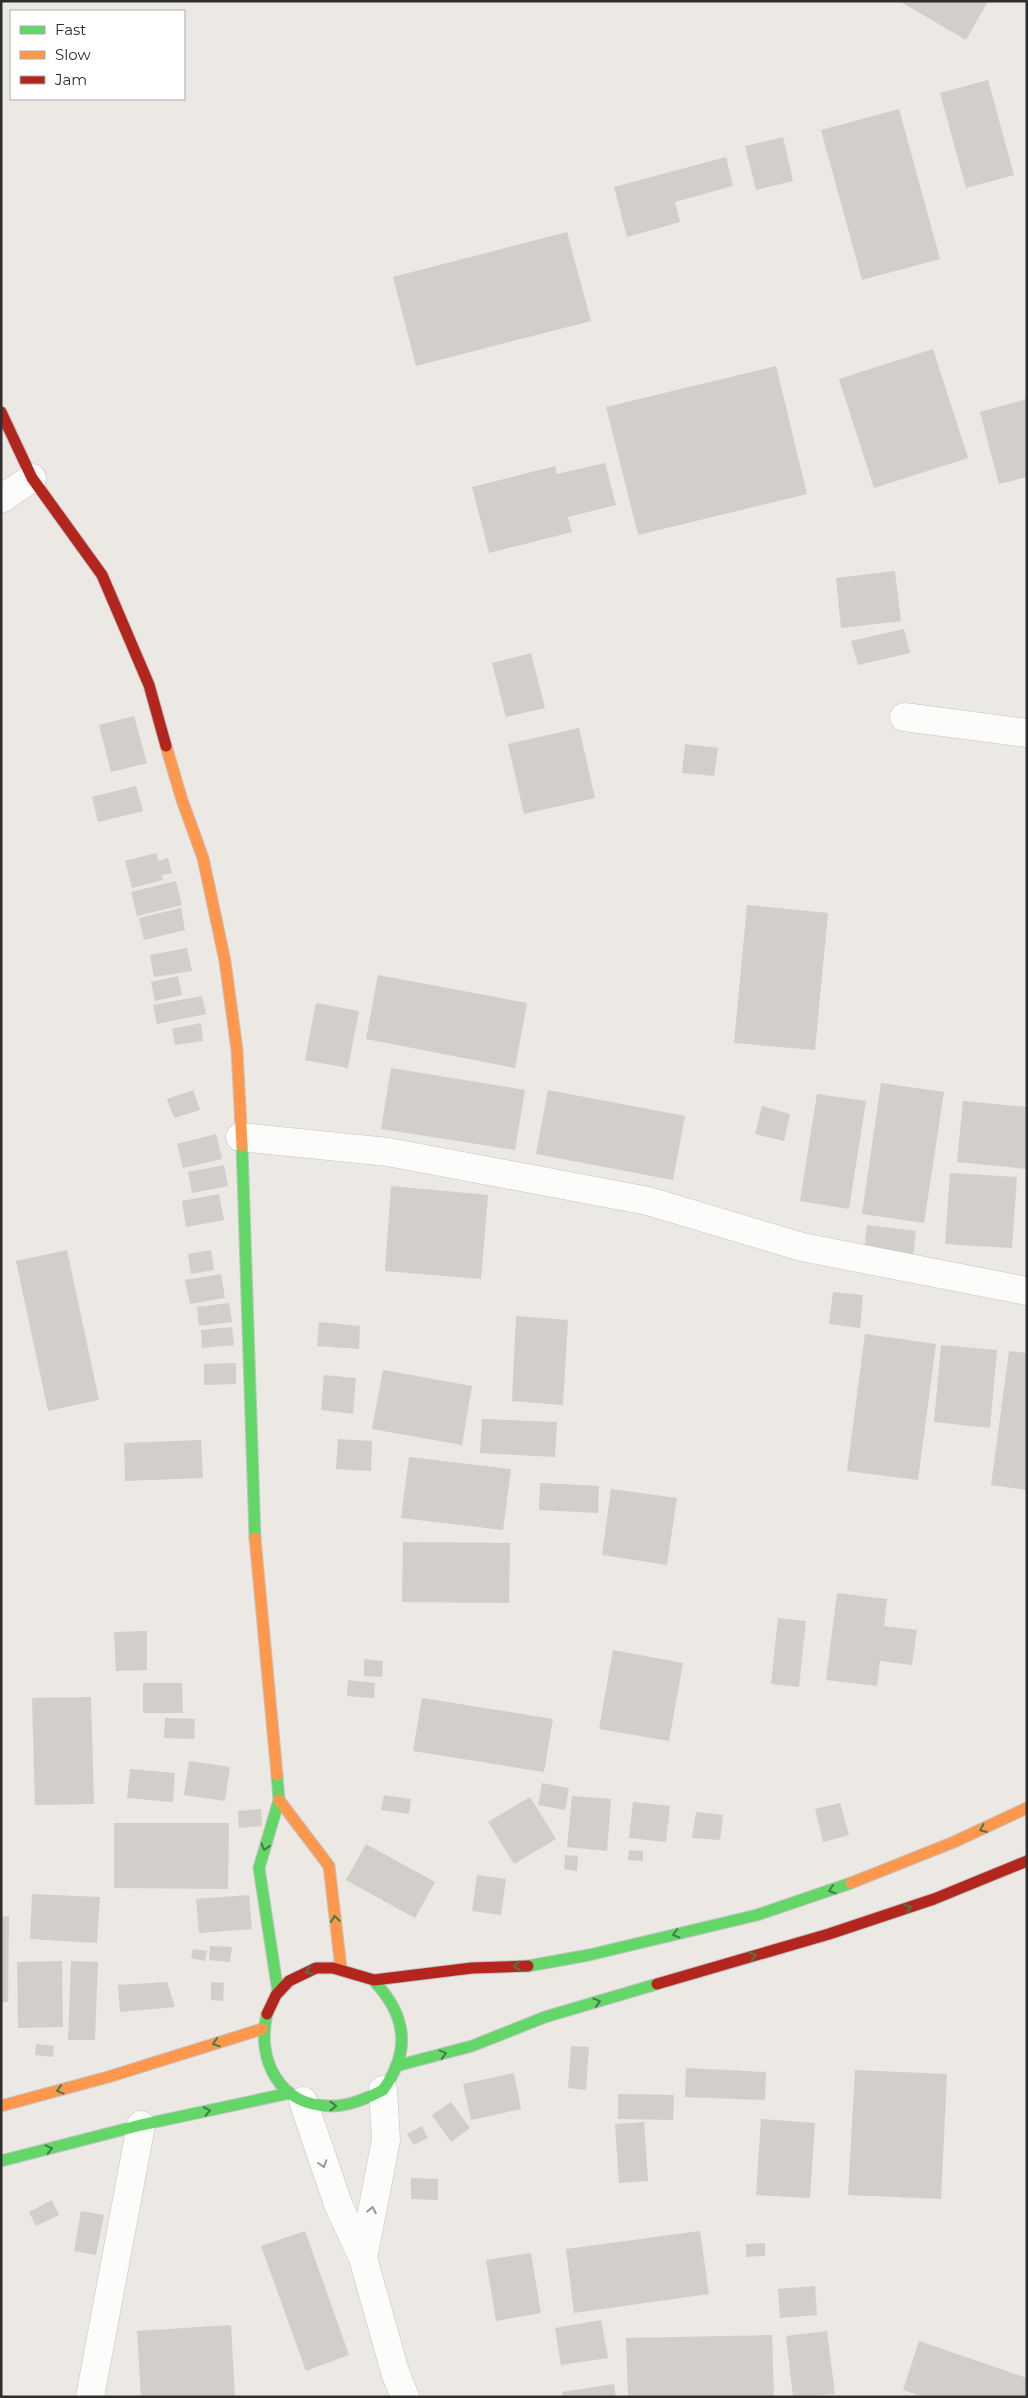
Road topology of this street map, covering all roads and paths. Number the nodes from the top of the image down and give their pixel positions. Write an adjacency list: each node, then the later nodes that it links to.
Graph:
1 (1, 412): 2 (main road)
2 (32, 478): 3 (street); 6 (main road)
3 (1, 499)
4 (904, 717): 5 (street)
5 (1027, 733)
6 (240, 1137): 7 (street); 8 (main road)
7 (1027, 1291)
8 (280, 1800): 11 (main road, one-way to 8); 13 (main road, one-way to 13)
9 (1027, 1808): 12 (main road, one-way to 12)
10 (1027, 1861): 15 (main road, one-way to 10)
11 (341, 1968): 12 (main road); 13 (main road, one-way to 13)
12 (373, 1980): 15 (main road)
13 (278, 1992): 14 (main road)
14 (262, 2029): 17 (main road); 18 (main road, one-way to 18)
15 (396, 2066): 16 (main road)
16 (383, 2090): 17 (main road, one-way to 16); 21 (street, one-way to 16)
17 (296, 2097): 19 (main road, one-way to 17); 21 (street, one-way to 21)
18 (1, 2106)
19 (141, 2125): 20 (main road, one-way to 19); 22 (street)
20 (1, 2160)
21 (363, 2258): 23 (street)
22 (90, 2397)
23 (405, 2397)

